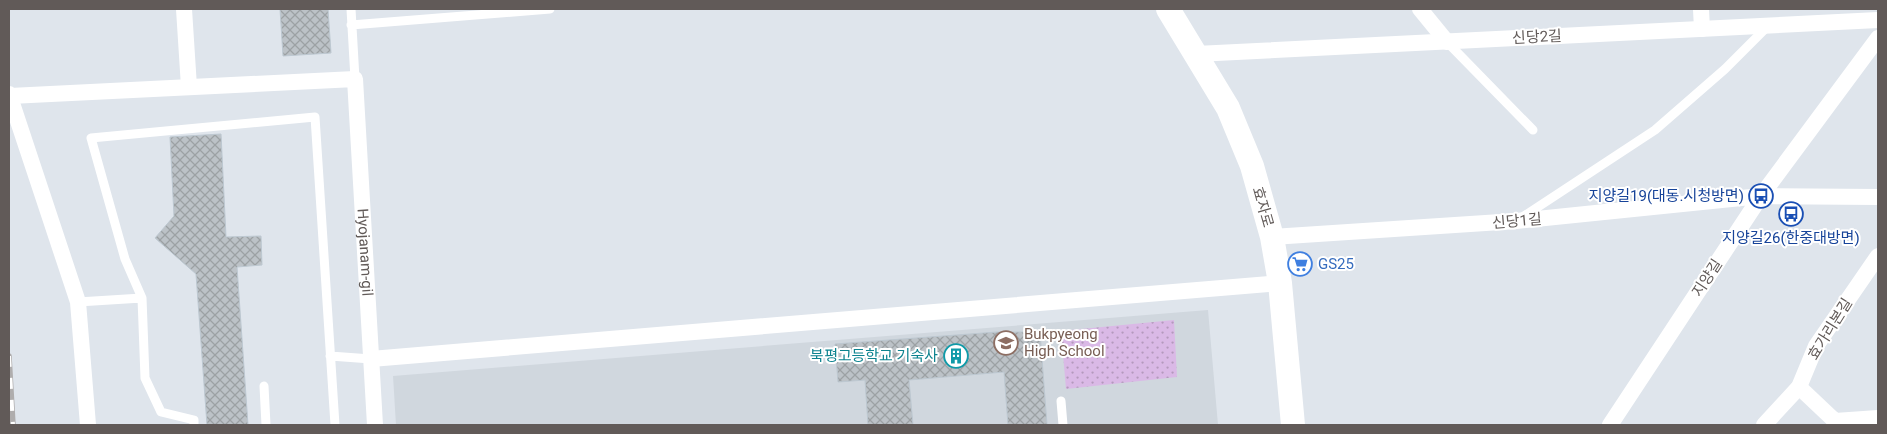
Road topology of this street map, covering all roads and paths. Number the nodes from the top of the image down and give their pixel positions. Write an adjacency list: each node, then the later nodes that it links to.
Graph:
1 (184, 9): 15 (street)
2 (351, 9): 8 (lane)
3 (550, 9): 8 (lane)
4 (1168, 9): 13 (street, 효자로)
5 (1420, 9): 12 (street)
6 (1701, 9): 10 (street)
7 (1878, 20): 9 (street, 신당2길)
8 (351, 25): 14 (lane)
9 (1768, 26): 10 (street, 신당2길); 20 (lane)
10 (1702, 29): 12 (street, 신당2길)
11 (1878, 38): 18 (street, 지양길)
12 (1447, 42): 13 (street, 신당2길); 17 (lane)
13 (1196, 54): 21 (street, 효자로)
14 (356, 79): 15 (street); 27 (street, Hyojanam-gil)
15 (189, 87): 16 (street)
16 (9, 95): 25 (street)
17 (1533, 130)
18 (1761, 196): 19 (street, 신당1길); 20 (street, 신당1길); 40 (street, 지양길)
19 (1878, 197)
20 (1516, 221): 21 (street, 신당1길)
21 (1272, 237): 23 (street, 효자로)
22 (1878, 256): 29 (street, 효가리본길)
23 (1280, 283): 27 (street); 39 (street, 효자로)
24 (142, 298): 25 (lane); 26 (lane); 34 (lane)
25 (78, 302): 33 (street)
26 (330, 356): 27 (lane); 36 (lane)
27 (371, 359): 37 (street, Hyojanam-gil)
28 (264, 386): 35 (lane)
29 (1799, 387): 32 (street); 41 (street, 효가리본길)
30 (1061, 402): 38 (lane)
31 (1878, 418): 32 (street)
32 (1837, 423)
33 (88, 425)
34 (194, 425)
35 (266, 425)
36 (335, 425)
37 (375, 425)
38 (1063, 425)
39 (1293, 425)
40 (1607, 425)
41 (1764, 425)

